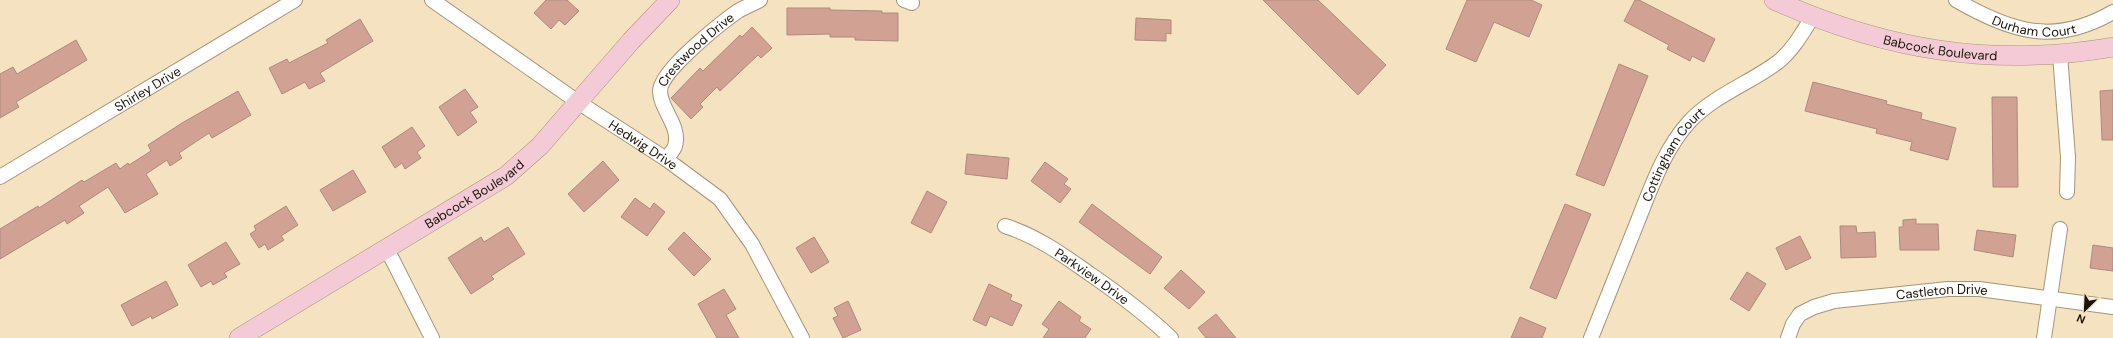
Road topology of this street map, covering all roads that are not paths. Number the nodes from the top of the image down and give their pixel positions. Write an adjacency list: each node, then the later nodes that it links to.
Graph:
1 (295, 0): 15 (street, Shirley Drive)
2 (432, 0): 13 (street, Hedwig Drive)
3 (670, 0): 13 (main road, Babcock Boulevard)
4 (760, 0): 14 (street, Crestwood Drive)
5 (1774, 0): 10 (main road, Babcock Boulevard)
6 (1956, 0): 9 (street, Durham Court)
7 (2111, 0): 8 (street)
8 (2113, 2)
9 (2113, 12)
10 (1813, 16): 12 (main road, Babcock Boulevard); 26 (street, Cottingham Court)
11 (2113, 47): 12 (main road, Babcock Boulevard)
12 (2060, 55): 16 (street)
13 (578, 102): 14 (street, Hedwig Drive); 19 (main road, Babcock Boulevard)
14 (666, 158): 24 (street, Hedwig Drive)
15 (0, 177)
16 (2067, 192)
17 (1005, 226): 25 (street, Parkview Drive)
18 (2060, 230): 20 (street)
19 (387, 249): 22 (main road, Babcock Boulevard); 23 (street)
20 (2050, 297): 21 (street, Castleton Drive); 27 (street, Castleton Drive); 28 (street)
21 (2113, 306)
22 (239, 338)
23 (432, 338)
24 (802, 338)
25 (1171, 338)
26 (1591, 338)
27 (1788, 338)
28 (2044, 338)

